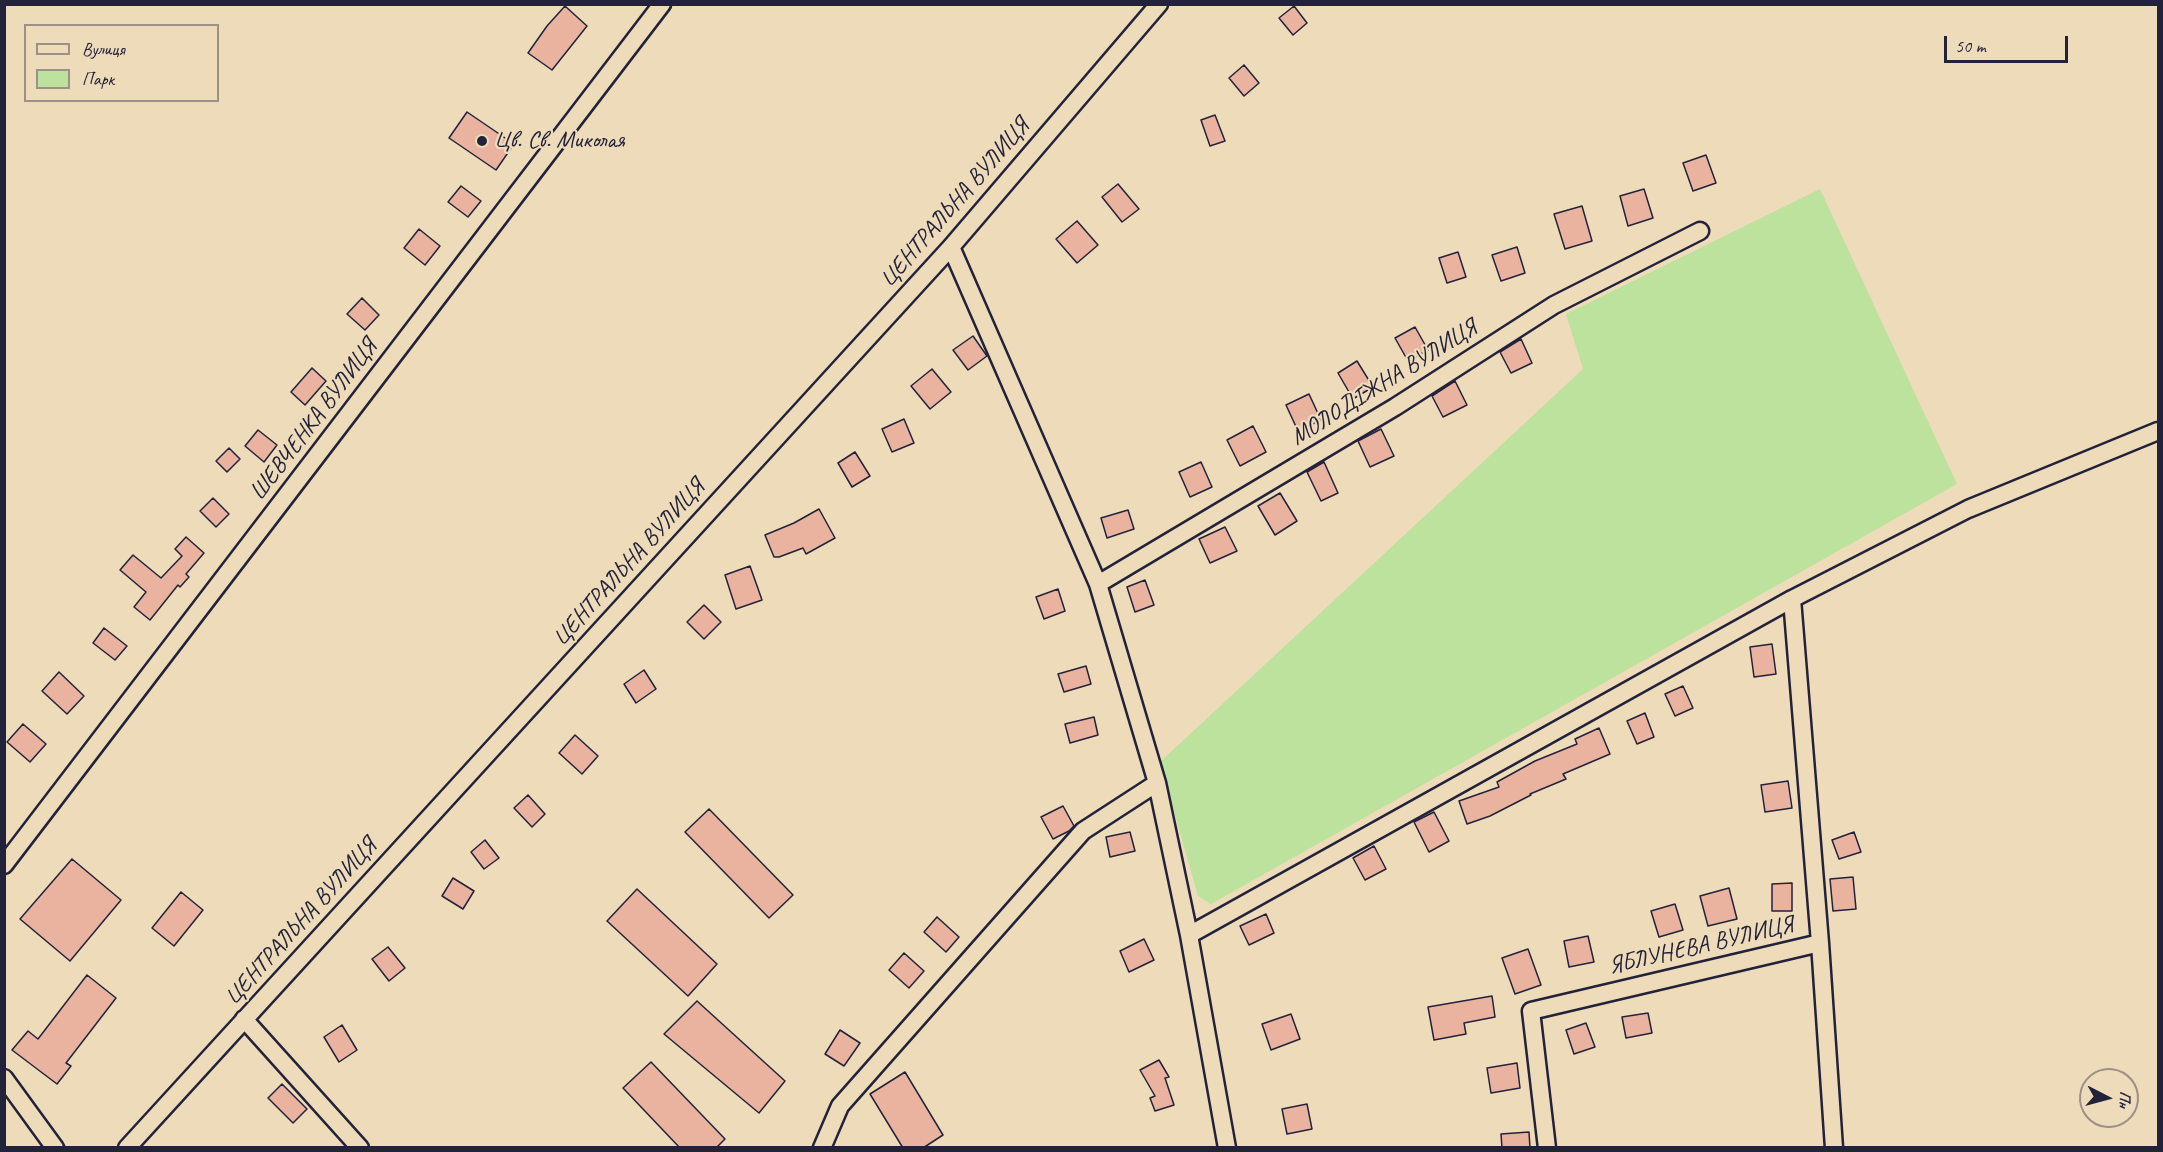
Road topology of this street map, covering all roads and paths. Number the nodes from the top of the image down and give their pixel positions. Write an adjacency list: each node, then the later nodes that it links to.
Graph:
1 (662, 4): 9 (street, ШЕВЧЕНКА ВУЛИЦЯ)
2 (1159, 4): 4 (street, ЦЕНТРАЛЬНА ВУЛИЦЯ)
3 (1700, 231): 6 (street, МОЛОДІЖНА ВУЛИЦЯ)
4 (951, 247): 6 (street); 12 (street, ЦЕНТРАЛЬНА ВУЛИЦЯ)
5 (2158, 431): 7 (street)
6 (1098, 584): 8 (street)
7 (1792, 599): 10 (street); 11 (street, ЯБЛУНЕВА ВУЛИЦЯ)
8 (1157, 783): 10 (street); 17 (street)
9 (4, 865)
10 (1189, 935): 18 (street)
11 (1820, 943): 19 (street, ЯБЛУНЕВА ВУЛИЦЯ); 20 (street)
12 (244, 1019): 15 (street, ЦЕНТРАЛЬНА ВУЛИЦЯ); 16 (street)
13 (4, 1078): 14 (street)
14 (56, 1148)
15 (127, 1148)
16 (360, 1148)
17 (822, 1148)
18 (1227, 1148)
19 (1547, 1148)
20 (1834, 1148)

